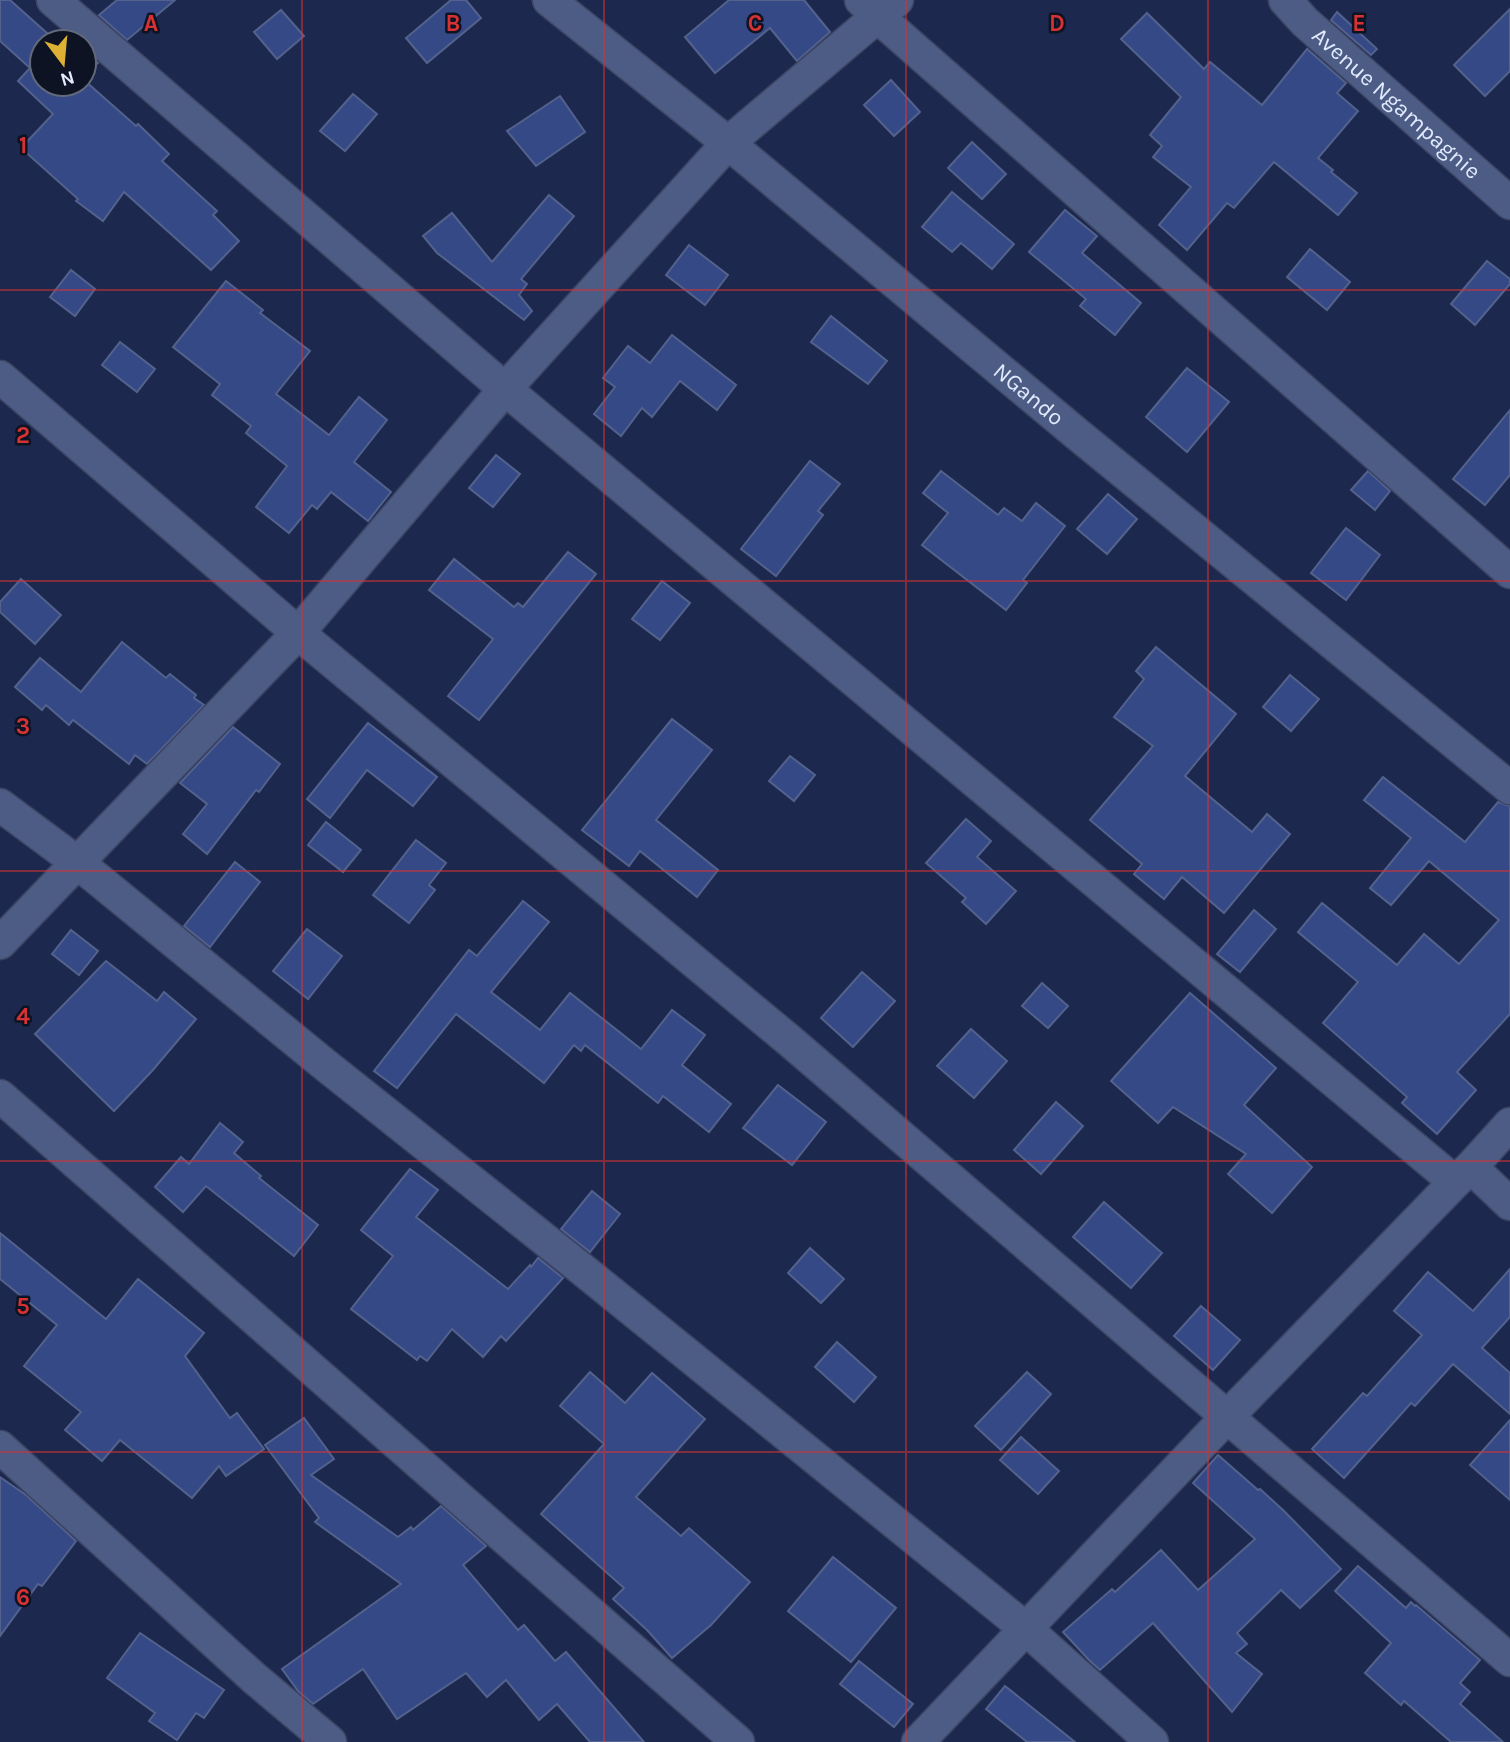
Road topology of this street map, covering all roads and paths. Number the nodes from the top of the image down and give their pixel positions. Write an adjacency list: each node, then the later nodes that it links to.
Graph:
1 (53, 0): 8 (street)
2 (549, 0): 5 (street, NGando)
3 (1285, 0): 6 (street, Avenue Ngampagnie)
4 (878, 5): 5 (street); 9 (street)
5 (728, 143): 8 (street); 11 (street, NGando)
6 (1510, 203)
7 (0, 377): 10 (street)
8 (505, 389): 10 (street); 17 (street)
9 (1510, 572)
10 (298, 632): 13 (street); 19 (street)
11 (1510, 788)
12 (0, 805): 13 (street)
13 (78, 863): 14 (street); 21 (street)
14 (0, 943)
15 (0, 1096): 24 (street)
16 (1510, 1124): 17 (street)
17 (1463, 1175): 18 (street); 19 (street)
18 (1510, 1205)
19 (1227, 1417): 21 (street); 22 (street)
20 (0, 1447): 23 (street)
21 (1026, 1628): 25 (street); 26 (street)
22 (1510, 1660)
23 (330, 1742)
24 (738, 1742)
25 (919, 1742)
26 (1152, 1742)

